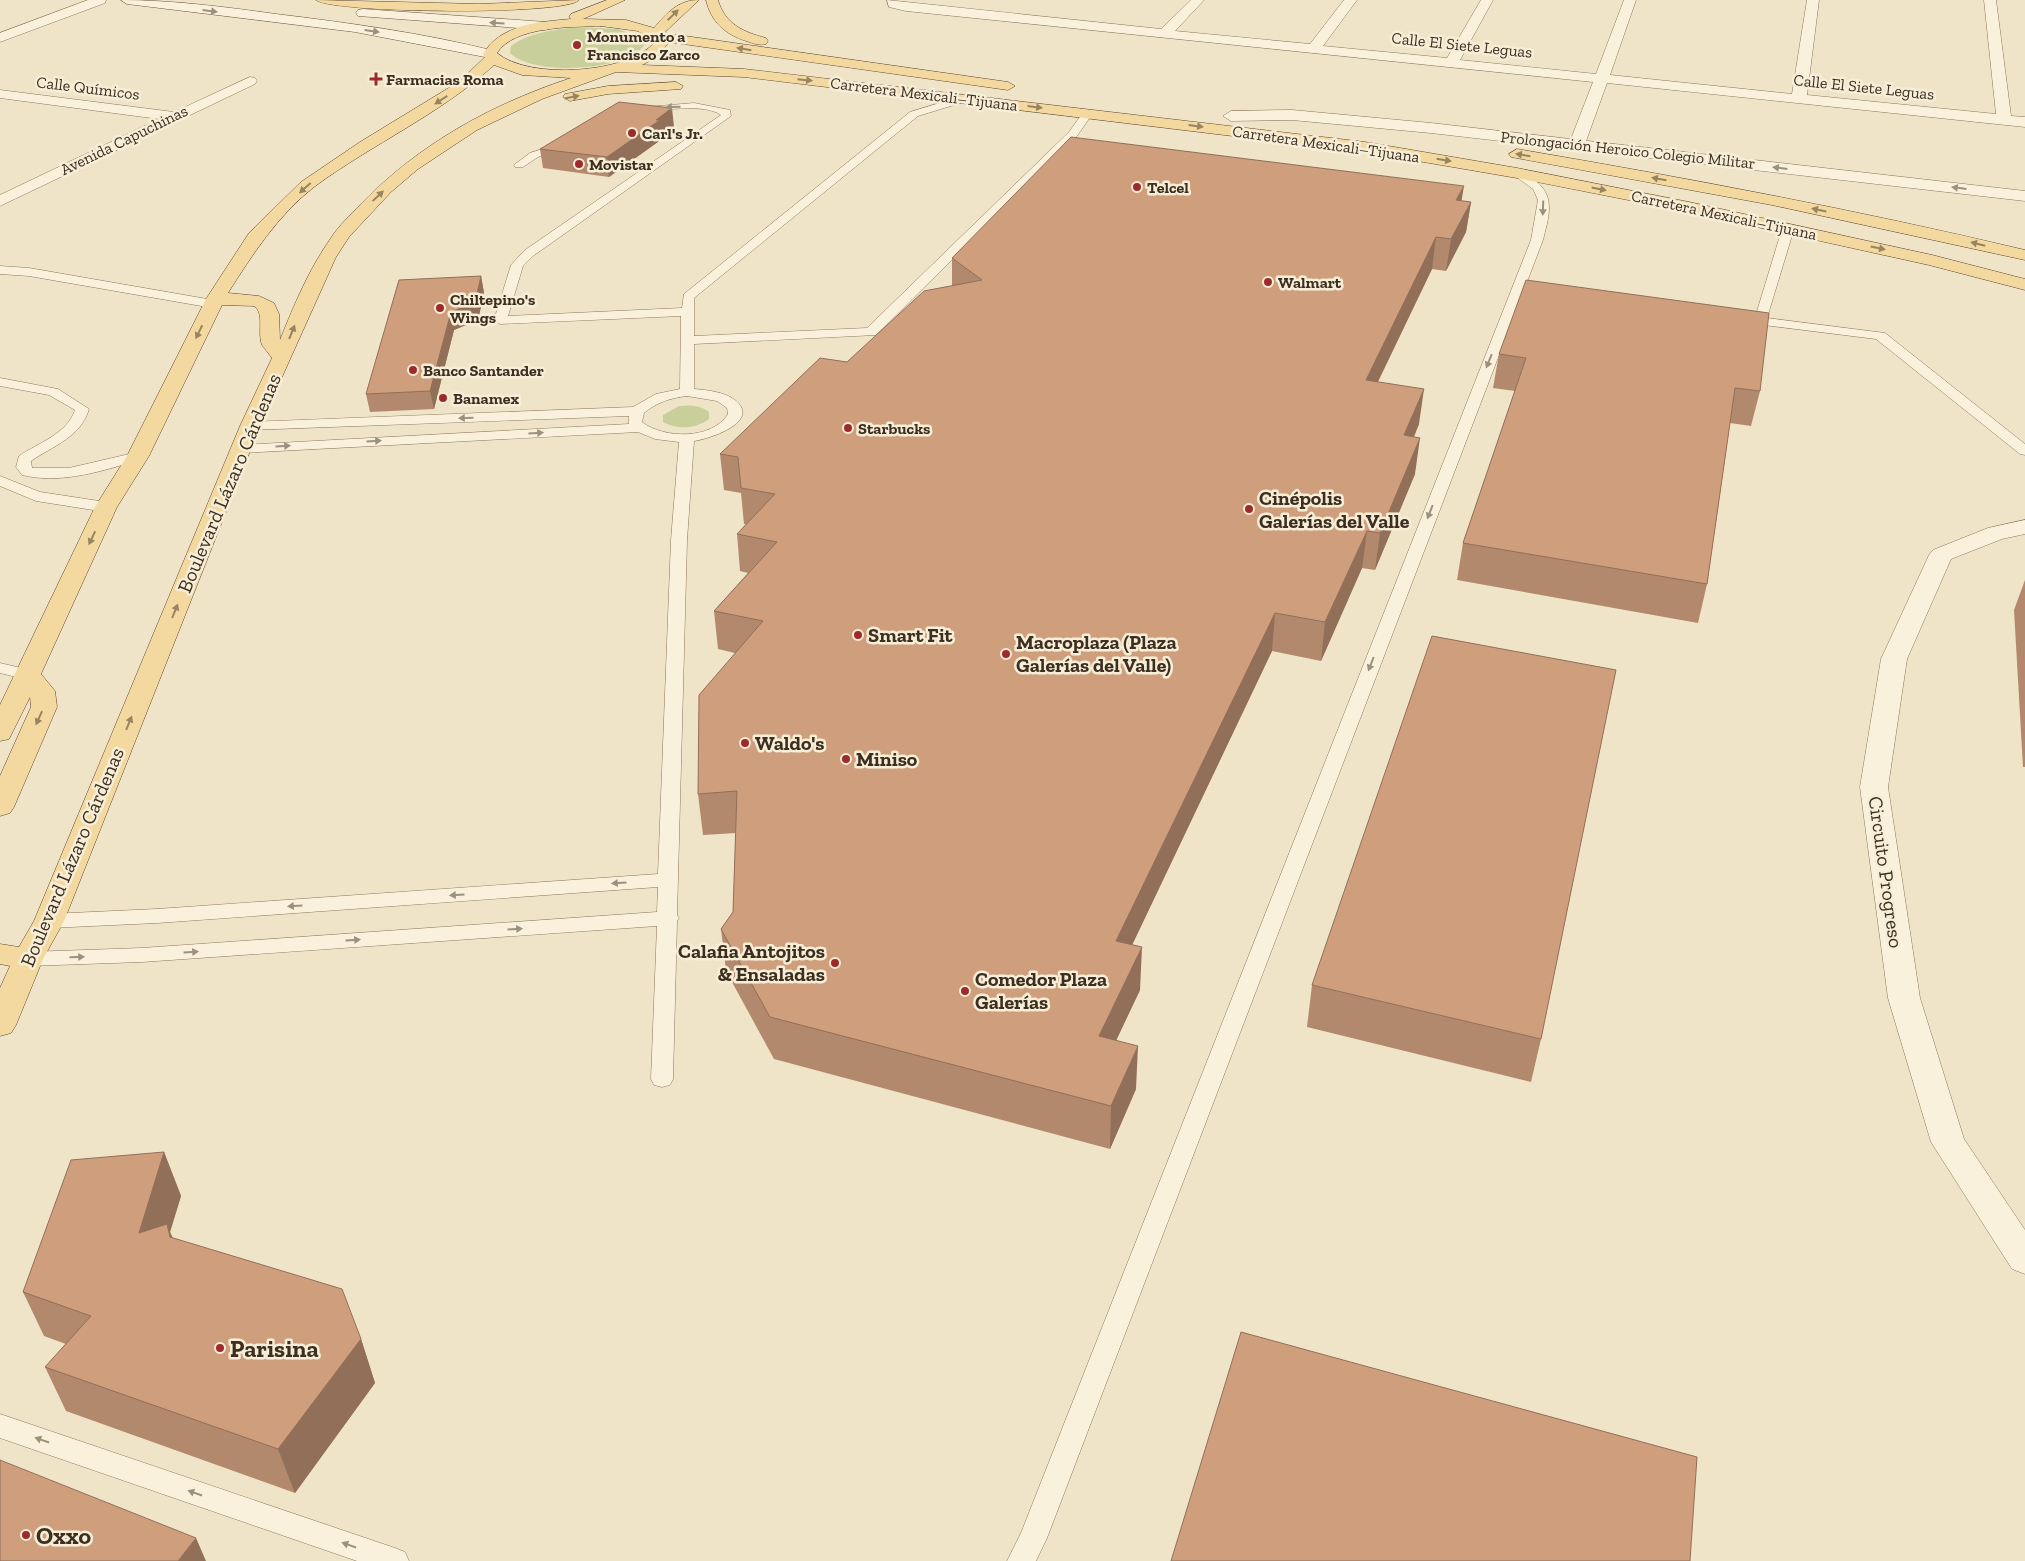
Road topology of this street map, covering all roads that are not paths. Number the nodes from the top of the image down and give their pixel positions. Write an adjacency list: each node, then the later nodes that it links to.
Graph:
1 (100, 0): 23 (street)
2 (127, 0): 25 (street, one-way to 25)
3 (237, 0): 16 (street)
4 (322, 0): 5 (main road)
5 (573, 0)
6 (619, 0): 20 (main road)
7 (693, 0): 22 (main road, one-way to 7)
8 (712, 0): 27 (main road)
9 (1198, 0): 21 (street)
10 (1351, 0): 24 (street)
11 (1487, 0): 26 (street)
12 (1630, 0): 29 (street)
13 (1814, 0): 35 (street)
14 (1990, 0): 46 (street)
15 (894, 2): 19 (street, Calle El Siete Leguas)
16 (277, 4)
17 (1044, 6): 19 (street)
18 (306, 7): 20 (street, one-way to 18)
19 (1030, 18): 21 (street, Calle El Siete Leguas)
20 (551, 25): 22 (main road, Carretera Mexicali–Tijuana); 25 (main road)
21 (1166, 32): 24 (street, Calle El Siete Leguas)
22 (657, 35): 27 (main road, Carretera Mexicali–Tijuana, one-way to 22); 28 (main road)
23 (0, 38)
24 (1315, 47): 26 (street, Calle El Siete Leguas)
25 (492, 56): 28 (main road); 59 (main road, one-way to 59)
26 (1452, 62): 29 (street, Calle El Siete Leguas)
27 (878, 67): 32 (main road)
28 (611, 70): 37 (main road, Carretera Mexicali–Tijuana, one-way to 37); 48 (main road, Boulevard Lázaro Cárdenas)
29 (1602, 77): 35 (street, Calle El Siete Leguas); 50 (street)
30 (250, 81): 43 (street, Avenida Capuchinas)
31 (688, 86): 48 (main road, one-way to 31)
32 (1024, 88)
33 (754, 89): 37 (main road)
34 (0, 94): 36 (street, Calle Químicos)
35 (1798, 97): 46 (street, Calle El Siete Leguas)
36 (35, 98): 39 (street); 43 (street, Calle Químicos)
37 (957, 98): 45 (main road, Carretera Mexicali–Tijuana, one-way to 45); 60 (lane)
38 (1171, 109): 42 (main road, Carretera Mexicali–Tijuana)
39 (9, 110)
40 (721, 110): 41 (lane, one-way to 41); 60 (lane)
41 (626, 112)
42 (1191, 112): 44 (main road, Carretera Mexicali–Tijuana); 45 (main road)
43 (172, 116): 54 (street, Avenida Capuchinas)
44 (1231, 116): 50 (street, Prolongación Heroico Colegio Militar); 56 (main road, Carretera Mexicali–Tijuana, one-way to 44)
45 (1084, 119): 52 (main road, Carretera Mexicali–Tijuana, one-way to 52); 61 (lane)
46 (2004, 120): 47 (street, Calle El Siete Leguas)
47 (2025, 122)
48 (474, 123): 62 (main road, Boulevard Lázaro Cárdenas, one-way to 48)
49 (572, 143): 51 (lane)
50 (1577, 144): 53 (street, Prolongación Heroico Colegio Militar, one-way to 50)
51 (518, 165)
52 (1517, 172): 55 (main road, Carretera Mexicali–Tijuana, one-way to 55); 90 (lane, one-way to 90)
53 (2025, 196)
54 (0, 201)
55 (1788, 229): 58 (main road, Carretera Mexicali–Tijuana, one-way to 58); 72 (lane)
56 (2025, 255)
57 (0, 270): 59 (lane)
58 (2025, 285)
59 (214, 302): 62 (main road); 73 (main road, one-way to 73)
60 (688, 312): 61 (lane)
61 (688, 340): 64 (lane)
62 (282, 357): 67 (main road, Boulevard Lázaro Cárdenas)
63 (0, 382): 73 (lane)
64 (687, 392): 65 (lane); 70 (lane)
65 (637, 411): 66 (lane); 68 (lane)
66 (503, 416): 67 (lane, one-way to 67); 69 (lane)
67 (250, 426): 71 (main road, Boulevard Lázaro Cárdenas)
68 (640, 428): 69 (lane, one-way to 68); 70 (lane)
69 (500, 435): 71 (lane, one-way to 69)
70 (687, 437): 81 (lane)
71 (241, 449): 83 (main road, Boulevard Lázaro Cárdenas, one-way to 71)
72 (2025, 451)
73 (138, 456): 75 (main road)
74 (0, 480): 75 (lane)
75 (106, 507): 78 (main road, one-way to 78)
76 (2025, 527): 87 (street, Circuito Progreso)
77 (0, 668): 78 (lane)
78 (28, 675): 79 (main road); 80 (main road, one-way to 80)
79 (0, 733)
80 (0, 807)
81 (668, 880): 82 (lane); 83 (lane, one-way to 83)
82 (668, 918): 84 (lane, one-way to 82); 86 (lane)
83 (49, 921): 84 (main road, Boulevard Lázaro Cárdenas)
84 (14, 957): 85 (main road, Boulevard Lázaro Cárdenas)
85 (0, 1025)
86 (662, 1079)
87 (2025, 1259)
88 (0, 1426): 89 (lane, one-way to 88)
89 (395, 1561)
90 (1021, 1561)

